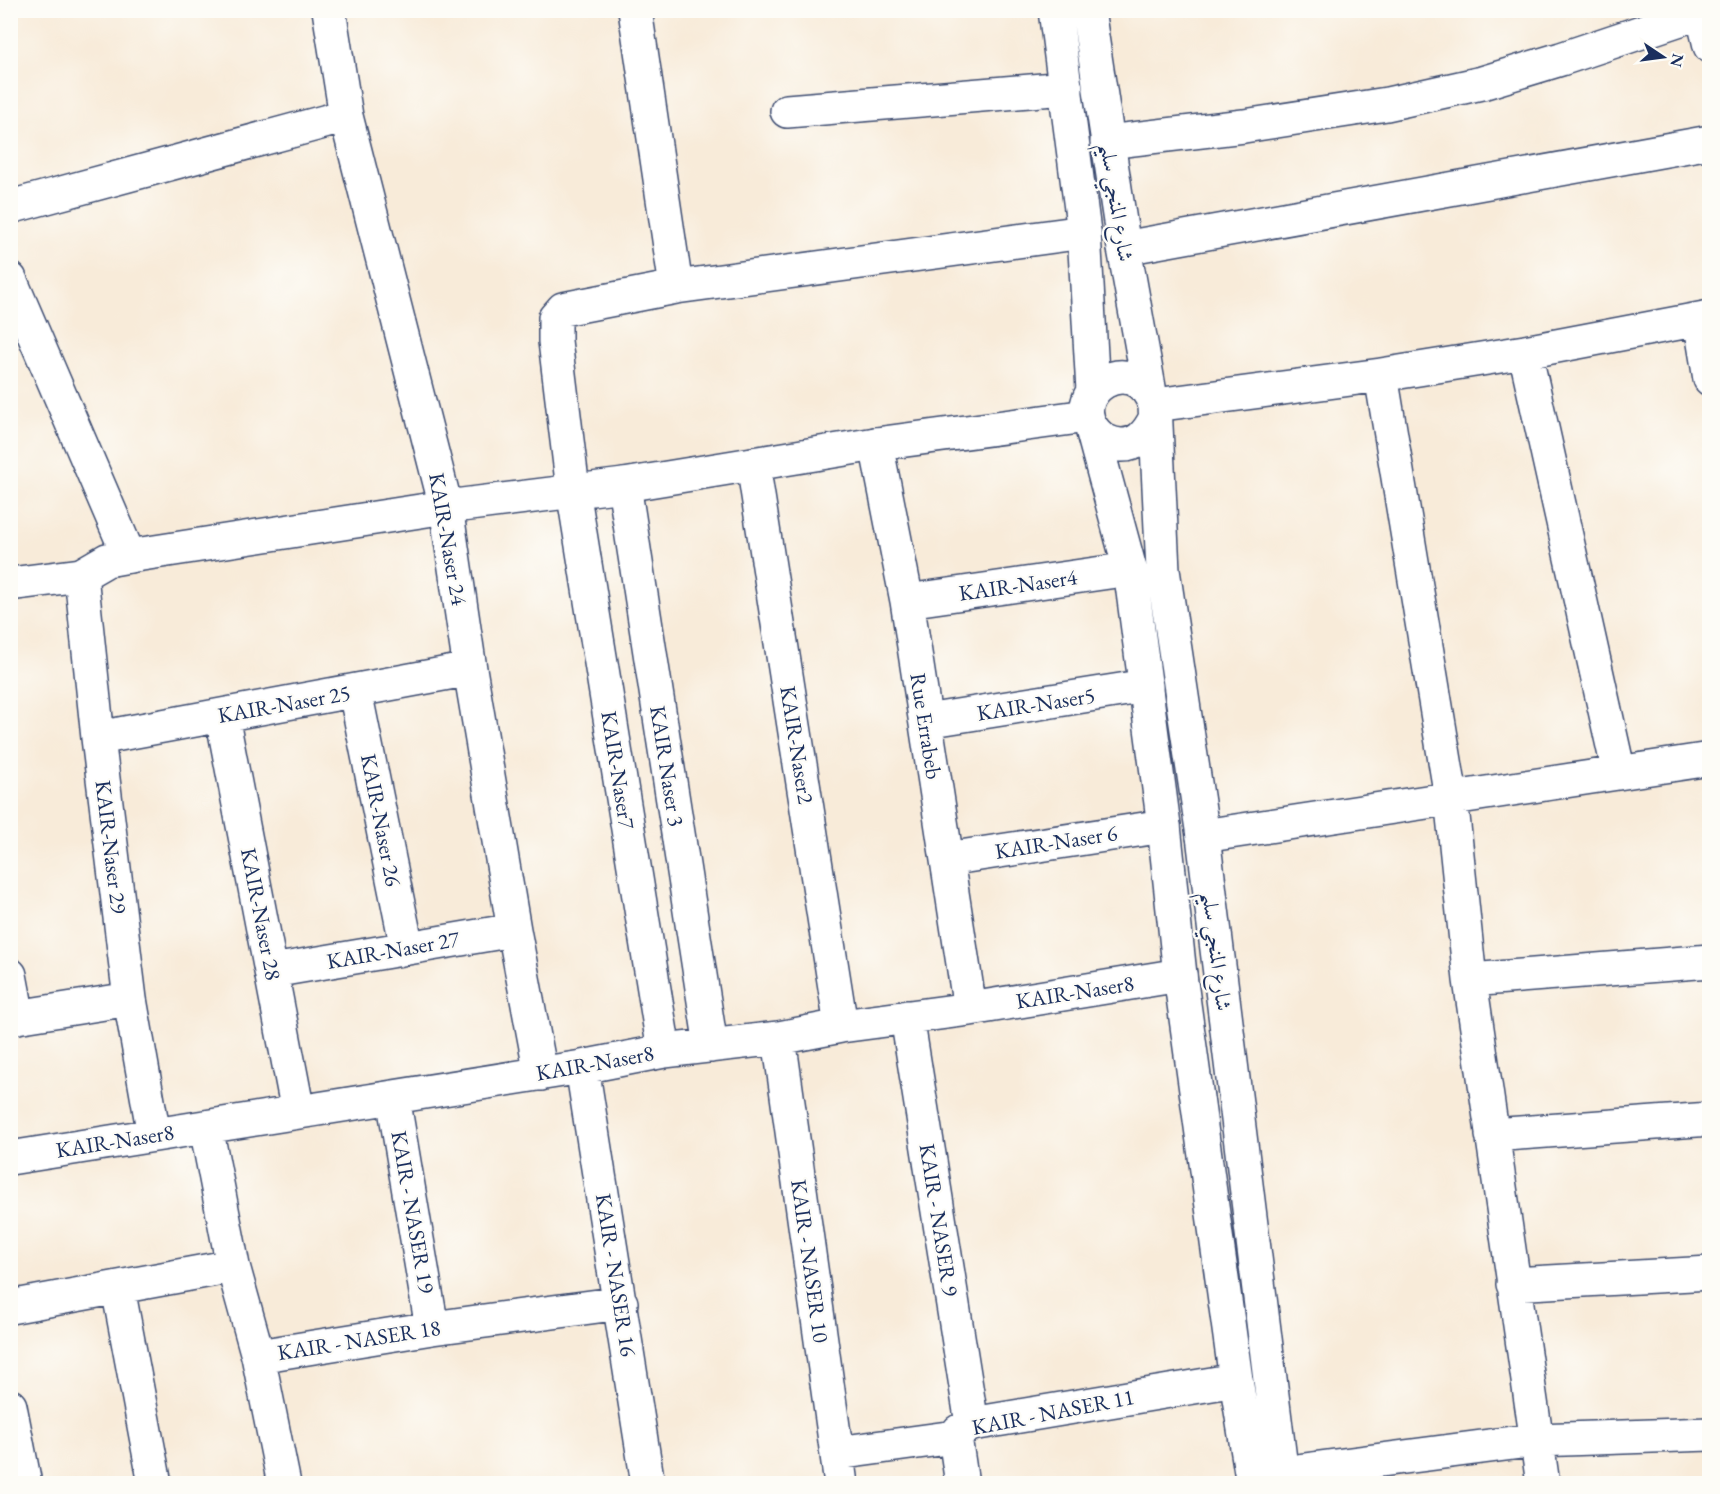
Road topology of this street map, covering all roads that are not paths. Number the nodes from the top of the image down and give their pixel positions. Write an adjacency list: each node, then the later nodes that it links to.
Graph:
1 (329, 10): 10 (street, KAIR-Naser 24)
2 (635, 10): 17 (street)
3 (1055, 10): 8 (street, شارع المنجي سليم)
4 (1088, 10): 11 (street, شارع المنجي سليم)
5 (1704, 11): 6 (street); 7 (street)
6 (1638, 21): 11 (street)
7 (1710, 46)
8 (1066, 88): 9 (street); 14 (street, شارع المنجي سليم)
9 (787, 111)
10 (346, 116): 13 (street); 28 (street, KAIR-Naser 24)
11 (1107, 142): 15 (street, شارع المنجي سليم)
12 (1710, 142): 15 (street)
13 (10, 207)
14 (1084, 232): 17 (street, KAIR-Naser7); 23 (street, شارع المنجي سليم)
15 (1124, 248): 22 (street, شارع المنجي سليم)
16 (10, 279): 29 (street)
17 (676, 287): 27 (street, KAIR-Naser7)
18 (1705, 318): 19 (street); 21 (street)
19 (1525, 352): 20 (street); 41 (street)
20 (1381, 375): 22 (street); 42 (street)
21 (1710, 379)
22 (1153, 406): 23 (street); 23 (street); 44 (street, شارع المنجي سليم)
23 (1091, 412): 24 (street); 30 (street, شارع المنجي سليم)
24 (876, 444): 25 (street); 33 (street, Rue Errabeb)
25 (753, 464): 26 (street); 57 (street, KAIR-Naser2)
26 (624, 485): 27 (street); 59 (street, KAIR Naser 3)
27 (573, 490): 28 (street); 60 (street, KAIR-Naser7)
28 (446, 507): 29 (street); 34 (street, KAIR-Naser 24)
29 (129, 556): 31 (street)
30 (1130, 569): 33 (street, KAIR-Naser4); 35 (street, شارع المنجي سليم)
31 (81, 574): 32 (street); 39 (street, KAIR-Naser 29)
32 (10, 584)
33 (907, 601): 38 (street, Rue Errabeb)
34 (470, 669): 36 (street, KAIR-Naser 25); 46 (street, KAIR-Naser 24)
35 (1146, 686): 38 (street, KAIR-Naser5); 43 (street, شارع المنجي سليم)
36 (355, 691): 37 (street, KAIR-Naser 25); 47 (street, KAIR-Naser 26)
37 (222, 716): 39 (street, KAIR-Naser 25); 49 (street, KAIR-Naser 28)
38 (926, 721): 45 (street, Rue Errabeb)
39 (98, 738): 53 (street, KAIR-Naser 29)
40 (1710, 759): 41 (street)
41 (1619, 773): 42 (street)
42 (1451, 797): 44 (street); 52 (street)
43 (1164, 826): 45 (street, KAIR-Naser 6); 51 (street, شارع المنجي سليم)
44 (1203, 836): 84 (street, شارع المنجي سليم)
45 (947, 859): 54 (street, Rue Errabeb)
46 (514, 930): 47 (street, KAIR-Naser 27); 62 (street, KAIR-Naser 24)
47 (406, 948): 49 (street, KAIR-Naser 27)
48 (1710, 961): 52 (street)
49 (272, 971): 64 (street, KAIR-Naser 28)
50 (10, 975): 56 (street)
51 (1180, 975): 54 (street, KAIR-Naser8); 78 (street, شارع المنجي سليم)
52 (1470, 980): 68 (street)
53 (130, 999): 56 (street); 67 (street, KAIR-Naser 29)
54 (970, 1009): 55 (street, KAIR-Naser8)
55 (907, 1017): 57 (street, KAIR-Naser8); 80 (street, KAIR - NASER 9)
56 (14, 1018)
57 (841, 1026): 58 (street, KAIR-Naser8)
58 (779, 1038): 59 (street, KAIR-Naser8); 83 (street, KAIR - NASER 10)
59 (711, 1046): 60 (street, KAIR-Naser8)
60 (664, 1051): 61 (street, KAIR-Naser8)
61 (582, 1067): 62 (street, KAIR-Naser8); 74 (street, KAIR - NASER 16)
62 (542, 1074): 63 (street, KAIR-Naser8)
63 (393, 1097): 64 (street, KAIR-Naser8); 76 (street, KAIR - NASER 19)
64 (298, 1112): 66 (street, KAIR-Naser8)
65 (1710, 1119): 68 (street)
66 (206, 1127): 67 (street, KAIR-Naser8); 70 (street, KAIR - NASER 18)
67 (154, 1135): 69 (street, KAIR-Naser8)
68 (1492, 1135): 72 (street)
69 (10, 1158)
70 (233, 1266): 73 (street); 77 (street, KAIR - NASER 18)
71 (1710, 1273): 72 (street)
72 (1513, 1284): 82 (street)
73 (118, 1288): 75 (street); 86 (street)
74 (621, 1303): 76 (street, KAIR - NASER 18); 88 (street, KAIR - NASER 16)
75 (10, 1307)
76 (432, 1328): 77 (street, KAIR - NASER 18)
77 (258, 1356): 87 (street)
78 (1236, 1380): 80 (street, KAIR - NASER 11); 84 (street, شارع المنجي سليم)
79 (10, 1406): 85 (street)
80 (963, 1430): 83 (street, KAIR - NASER 11); 89 (street, KAIR - NASER 9)
81 (1710, 1434): 82 (street)
82 (1536, 1440): 84 (street); 90 (street)
83 (839, 1468)
84 (1272, 1480)
85 (25, 1484)
86 (155, 1484)
87 (284, 1484)
88 (648, 1484)
89 (962, 1484)
90 (1543, 1484)

